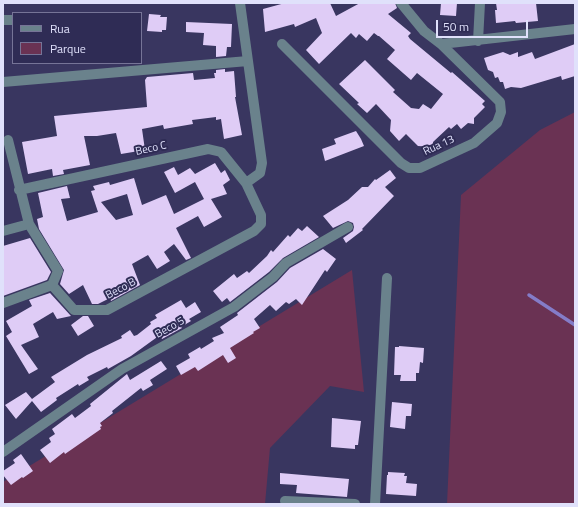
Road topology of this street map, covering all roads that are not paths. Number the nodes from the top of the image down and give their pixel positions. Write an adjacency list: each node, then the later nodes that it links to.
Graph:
1 (400, 3): 7 (street, Rua 13)
2 (480, 3): 5 (street)
3 (238, 5): 8 (street)
4 (575, 29): 5 (street)
5 (478, 41): 7 (street)
6 (282, 44): 7 (street, Rua 13)
7 (441, 44)
8 (248, 61): 9 (street); 11 (street)
9 (3, 82)
10 (8, 140): 12 (street)
11 (246, 183): 12 (street, Beco C); 17 (street, Beco B)
12 (19, 190): 13 (street)
13 (29, 224): 15 (street); 17 (street)
14 (348, 227): 19 (street, Beco 5)
15 (3, 231)
16 (387, 278): 22 (street)
17 (52, 285): 18 (street)
18 (3, 303)
19 (3, 452)
20 (285, 501): 21 (street)
21 (355, 504)
22 (374, 504)

